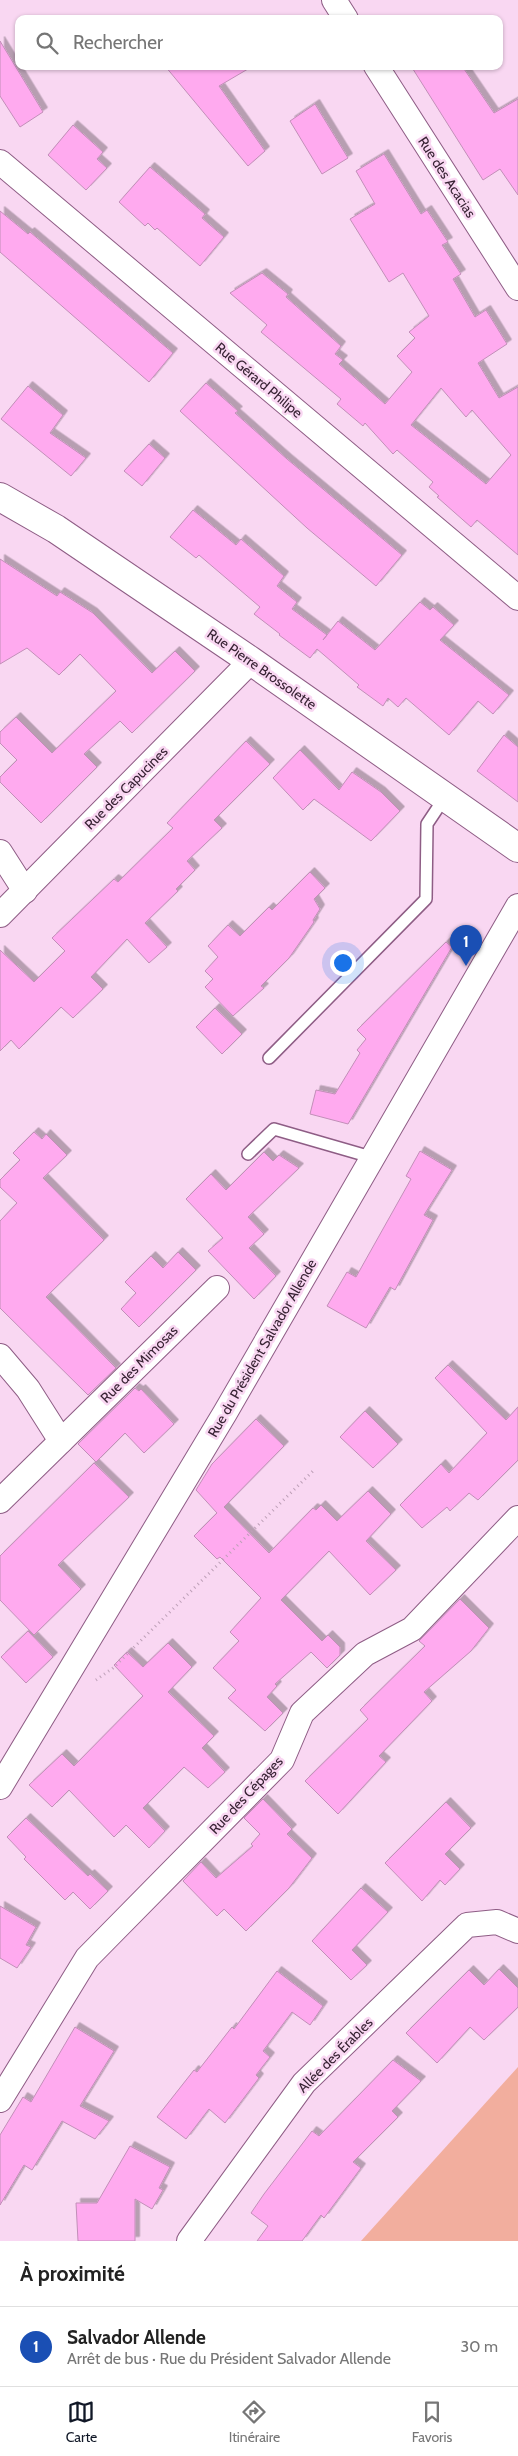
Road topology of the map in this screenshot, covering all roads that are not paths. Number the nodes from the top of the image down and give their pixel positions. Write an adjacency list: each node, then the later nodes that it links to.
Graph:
1 (334, 0): 2 (street)
2 (343, 15)
3 (379, 70): 5 (street, Rue des Acacias)
4 (0, 162): 7 (street, Rue Gérard Philipe)
5 (518, 288)
6 (0, 498): 8 (street, Rue Pierre Brossolette)
7 (518, 598)
8 (251, 661): 9 (street, Rue Pierre Brossolette); 12 (street, Rue des Capucines)
9 (446, 797): 10 (street, Rue Pierre Brossolette); 15 (lane)
10 (518, 848)
11 (0, 852): 12 (street)
12 (25, 891): 14 (street, Rue des Capucines)
13 (518, 906): 17 (street, Rue du Président Salvador Allende)
14 (0, 915)
15 (269, 1058)
16 (248, 1154): 17 (lane)
17 (371, 1157): 23 (street, Rue du Président Salvador Allende)
18 (217, 1288): 20 (street, Rue des Mimosas)
19 (0, 1356): 20 (street)
20 (61, 1441): 21 (street, Rue des Mimosas)
21 (0, 1500)
22 (518, 1518): 25 (street, Rue des Cépages)
23 (0, 1787)
24 (518, 1931): 26 (street, Allée des Érables)
25 (0, 2100)
26 (189, 2241)

